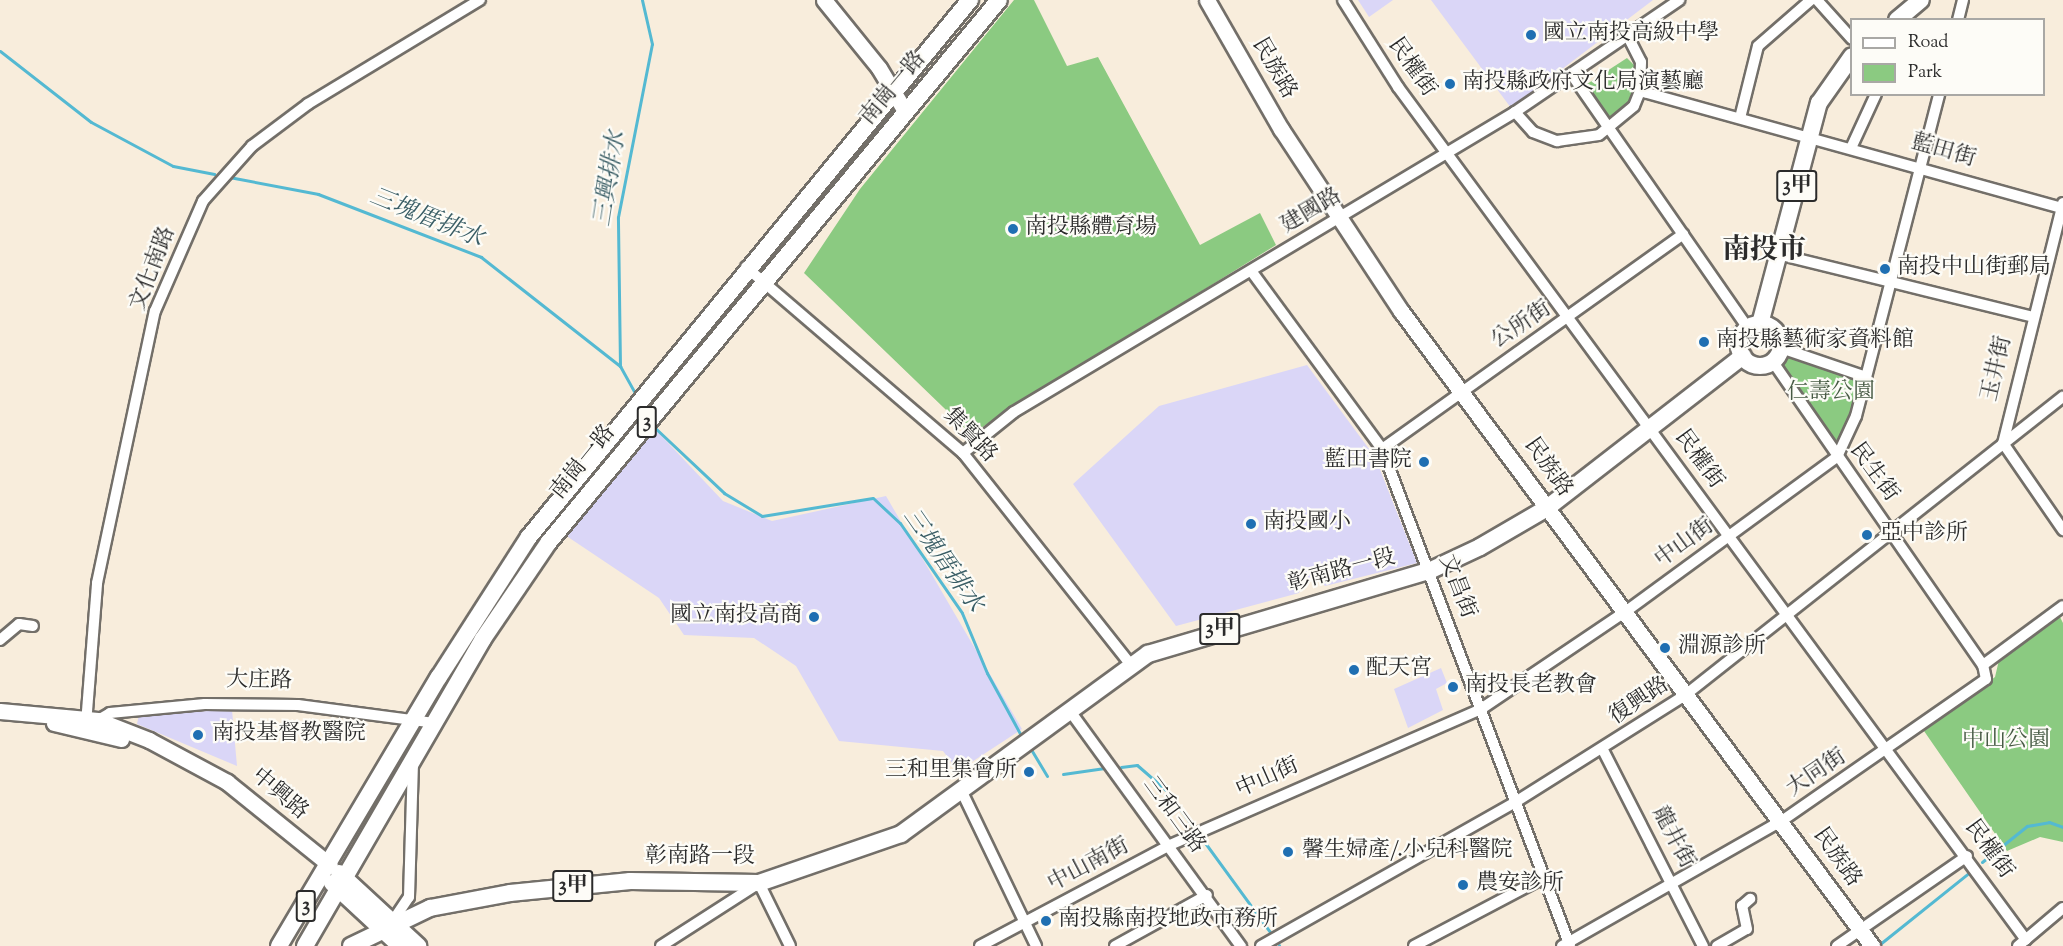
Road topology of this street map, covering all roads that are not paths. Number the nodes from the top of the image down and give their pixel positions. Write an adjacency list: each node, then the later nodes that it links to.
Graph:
1 (480, 0): 70 (street, 文化南路)
2 (824, 0): 19 (main road)
3 (970, 0): 19 (main road, 南崗一路 / 3)
4 (999, 0): 22 (main road, 南崗一路 / 3)
5 (1207, 0): 31 (main road, 民族路)
6 (1343, 0): 28 (street, 民權街)
7 (1679, 0): 14 (street, 建國路)
8 (1811, 0): 24 (street)
9 (1817, 0): 15 (street)
10 (1921, 0): 12 (main road)
11 (1963, 0): 13 (street)
12 (1899, 18)
13 (1958, 18)
14 (1627, 35): 17 (street, 建國路); 18 (street)
15 (1850, 38)
16 (1850, 57): 26 (main road, 3甲)
17 (1572, 75): 23 (street, 建國路); 25 (street)
18 (1640, 91): 24 (street, 藍田街); 25 (street)
19 (891, 92): 22 (main road); 34 (main road, 南崗一路 / 3)
20 (1875, 96): 27 (street)
21 (1939, 96): 29 (street, 中山街)
22 (905, 111): 36 (main road, 南崗一路 / 3)
23 (1515, 112): 25 (street); 28 (street, 建國路)
24 (1740, 118): 26 (street, 藍田街)
25 (1609, 127): 32 (street)
26 (1812, 135): 27 (street, 藍田街); 33 (main road, 3甲)
27 (1852, 146): 29 (street, 藍田街)
28 (1448, 150): 31 (street, 建國路); 39 (street, 民權街)
29 (1922, 167): 30 (street, 藍田街); 37 (street, 中山街)
30 (2063, 206): 38 (street, 玉井街)
31 (1339, 219): 35 (street, 建國路); 44 (main road, 民族路)
32 (1683, 234): 39 (street, 公所街); 40 (street)
33 (1777, 254): 37 (street); 40 (main road, 3甲)
34 (746, 267): 36 (street, 集賢路); 68 (main road, 南崗一路 / 3)
35 (1252, 272): 48 (street, 文昌街); 49 (street, 建國路)
36 (764, 282): 49 (street, 集賢路); 69 (main road, 南崗一路 / 3)
37 (1893, 282): 38 (street); 43 (street, 中山街)
38 (2031, 316): 47 (street, 玉井街)
39 (1570, 317): 44 (street, 公所街); 46 (street, 民權街)
40 (1754, 326): 41 (main road); 42 (main road, 3甲)
41 (1777, 355): 42 (main road); 43 (street); 50 (street, 民生街)
42 (1743, 356): 46 (main road, 3甲)
43 (1866, 377): 50 (street, 中山街)
44 (1461, 389): 48 (street, 公所街); 51 (main road, 民族路)
45 (2063, 396): 47 (street, 復興路)
46 (1652, 429): 51 (main road, 彰南路一段 / 3甲); 54 (street, 民權街)
47 (2003, 443): 52 (street); 53 (street, 復興路)
48 (1382, 449): 55 (street, 文昌街)
49 (963, 453): 61 (street, 集賢路)
50 (1837, 457): 53 (street, 民生街); 54 (street, 中山街)
51 (1547, 508): 55 (main road, 彰南路一段 / 3甲); 57 (main road, 民族路)
52 (2063, 530)
53 (1891, 533): 58 (street, 復興路); 62 (street, 民生街)
54 (1729, 536): 57 (street, 中山街); 58 (street, 民權街)
55 (1429, 571): 61 (main road, 彰南路一段 / 3甲); 64 (street, 文昌街)
56 (2063, 606): 62 (street)
57 (1625, 612): 63 (main road, 民族路); 64 (street, 中山街)
58 (1790, 615): 63 (street, 復興路); 71 (street, 民權街)
59 (33, 626): 60 (street)
60 (0, 640)
61 (1131, 665): 66 (main road, 彰南路一段 / 3甲)
62 (1983, 665): 71 (street, 大同街)
63 (1684, 696): 72 (street, 復興路); 76 (main road, 民族路)
64 (1481, 709): 75 (street, 文昌街); 77 (street, 中山街)
65 (0, 711): 70 (main road, 大庄路)
66 (1070, 711): 74 (main road, 彰南路一段 / 3甲); 78 (street, 三和三路)
67 (0, 719): 70 (main road, 大庄路)
68 (414, 720): 69 (street, 大庄路); 70 (street, 大庄路); 80 (main road, 南崗一路 / 3)
69 (434, 723): 73 (main road, 南崗一路 / 3)
70 (93, 725): 80 (main road, 中興路)
71 (1889, 748): 76 (street, 大同街); 79 (street, 民權街)
72 (1603, 750): 75 (street, 復興路); 84 (street, 龍井街)
73 (413, 760): 83 (main road, 南崗一路 / 3); 89 (street)
74 (962, 792): 82 (main road, 彰南路一段 / 3甲); 88 (street)
75 (1517, 801): 81 (street, 文昌街); 104 (street, 復興路)
76 (1783, 820): 84 (street, 大同街); 90 (main road, 民族路)
77 (1213, 826): 78 (street, 中山南街)
78 (1170, 845): 85 (street, 三和三路); 88 (street, 中山南街)
79 (1967, 856): 90 (street); 91 (street, 民權街)
80 (326, 870): 83 (main road, 中興路); 93 (main road, 3)
81 (1545, 878): 92 (street, 文昌街); 105 (street)
82 (759, 883): 89 (main road, 彰南路一段 / 3甲); 98 (street); 99 (street)
83 (343, 884): 89 (main road, 中興路); 94 (main road, 3)
84 (1675, 885): 92 (street, 大同街); 106 (street, 龍井街)
85 (1207, 895): 102 (street); 103 (street, 三和三路)
86 (1750, 899): 107 (street)
87 (2063, 908): 91 (street)
88 (1023, 922): 100 (street, 中山南街); 101 (street)
89 (387, 925): 95 (main road, 彰南路一段 / 3甲); 96 (main road, 中興路); 97 (main road, 中興路)
90 (1861, 932): 108 (street); 109 (main road, 民族路)
91 (2022, 943)
92 (1567, 945)
93 (279, 946)
94 (304, 946)
95 (351, 946)
96 (400, 946)
97 (418, 946)
98 (661, 946)
99 (790, 946)
100 (980, 946)
101 (1036, 946)
102 (1115, 946)
103 (1241, 946)
104 (1261, 946)
105 (1414, 946)
106 (1703, 946)
107 (1717, 946)
108 (1837, 946)
109 (1872, 946)

